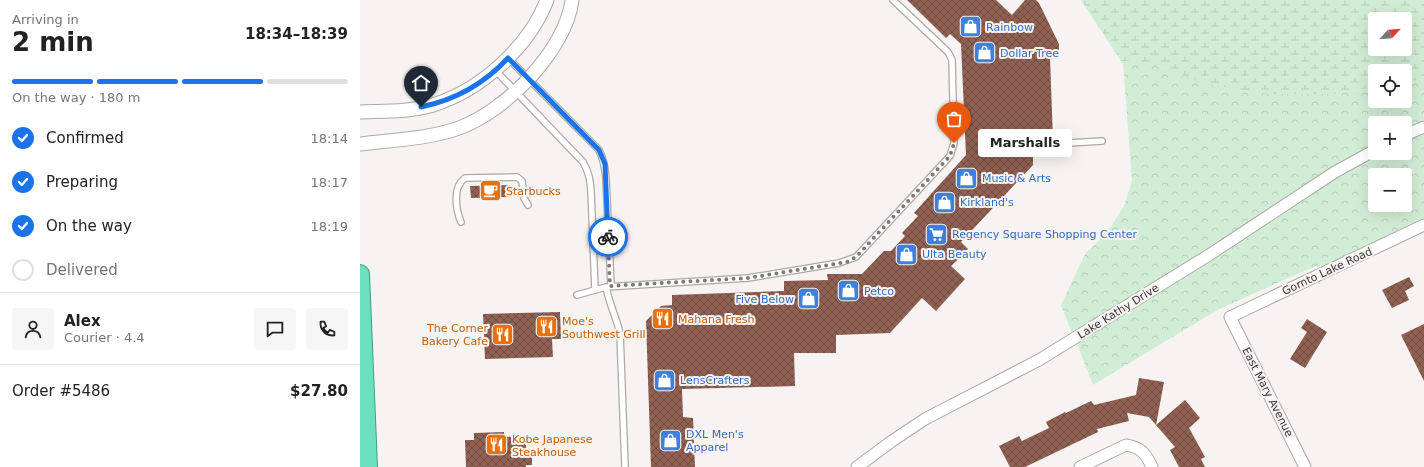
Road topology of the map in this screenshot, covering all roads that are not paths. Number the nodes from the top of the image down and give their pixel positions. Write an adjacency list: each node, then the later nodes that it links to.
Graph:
1 (547, 0): 4 (street)
2 (572, 0): 6 (street)
3 (893, 0): 19 (lane)
4 (508, 58): 5 (street); 6 (lane)
5 (495, 70): 7 (lane); 8 (street)
6 (529, 79): 7 (street); 19 (lane)
7 (516, 91): 12 (street); 20 (lane)
8 (360, 112)
9 (1424, 127): 10 (street)
10 (1412, 132)
11 (1102, 141): 13 (lane)
12 (360, 144)
13 (1053, 144)
14 (1368, 154): 26 (street, Lake Kathy Drive)
15 (528, 205): 16 (lane)
16 (461, 222)
17 (1424, 225): 22 (street, Gornto Lake Road)
18 (360, 274): 23 (highway)
19 (608, 287): 20 (lane); 25 (lane)
20 (595, 290): 21 (lane)
21 (578, 295)
22 (1230, 317): 29 (street, East Mary Avenue)
23 (363, 404): 24 (highway)
24 (368, 467)
25 (625, 467)
26 (857, 467)
27 (1080, 467): 28 (street)
28 (1152, 467)
29 (1305, 467)

